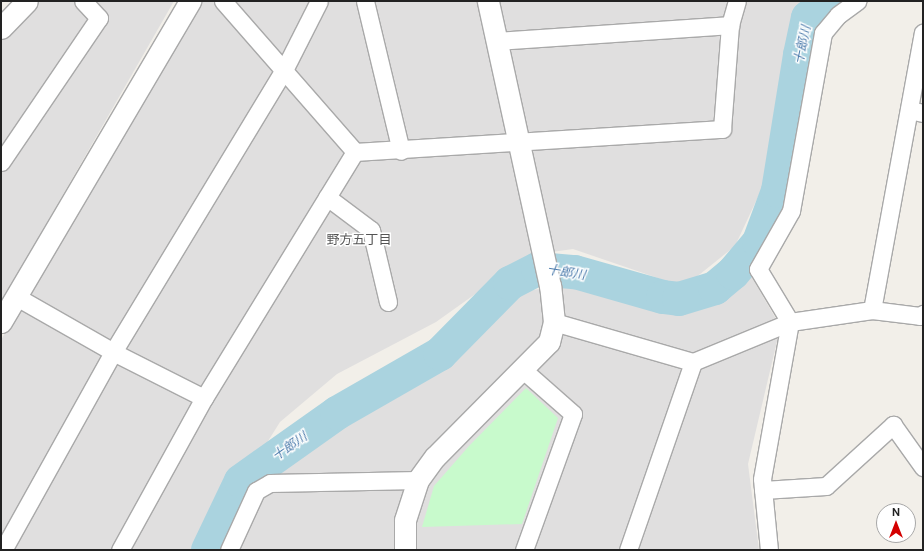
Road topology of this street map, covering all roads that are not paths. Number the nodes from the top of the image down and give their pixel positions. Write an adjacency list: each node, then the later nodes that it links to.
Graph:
1 (27, 1): 11 (street)
2 (83, 1): 19 (street)
3 (190, 1): 21 (street)
4 (223, 1): 14 (street)
5 (319, 1): 14 (street)
6 (365, 1): 17 (street)
7 (488, 1): 13 (street)
8 (737, 1): 10 (street)
9 (857, 1): 27 (street)
10 (730, 25): 13 (street); 16 (street)
11 (1, 28)
12 (923, 33): 15 (street)
13 (497, 41): 16 (street)
14 (284, 70): 18 (street); 28 (street)
15 (916, 112): 23 (street)
16 (520, 142): 17 (street); 26 (street)
17 (400, 151): 18 (street)
18 (355, 152): 20 (street)
19 (1, 162)
20 (327, 197): 22 (street); 31 (street)
21 (15, 296): 25 (street); 28 (street)
22 (388, 302)
23 (872, 310): 24 (street); 27 (street)
24 (923, 314)
25 (1, 322)
26 (554, 322): 29 (street); 30 (street)
27 (790, 322): 29 (street); 34 (street)
28 (113, 352): 31 (street); 35 (street)
29 (693, 362): 40 (street)
30 (522, 370): 33 (street); 39 (street)
31 (204, 398): 36 (street)
32 (923, 467): 34 (street)
33 (418, 480): 37 (street); 38 (street)
34 (763, 490): 41 (street)
35 (3, 550)
36 (120, 550)
37 (229, 550)
38 (404, 550)
39 (524, 550)
40 (628, 550)
41 (769, 550)

